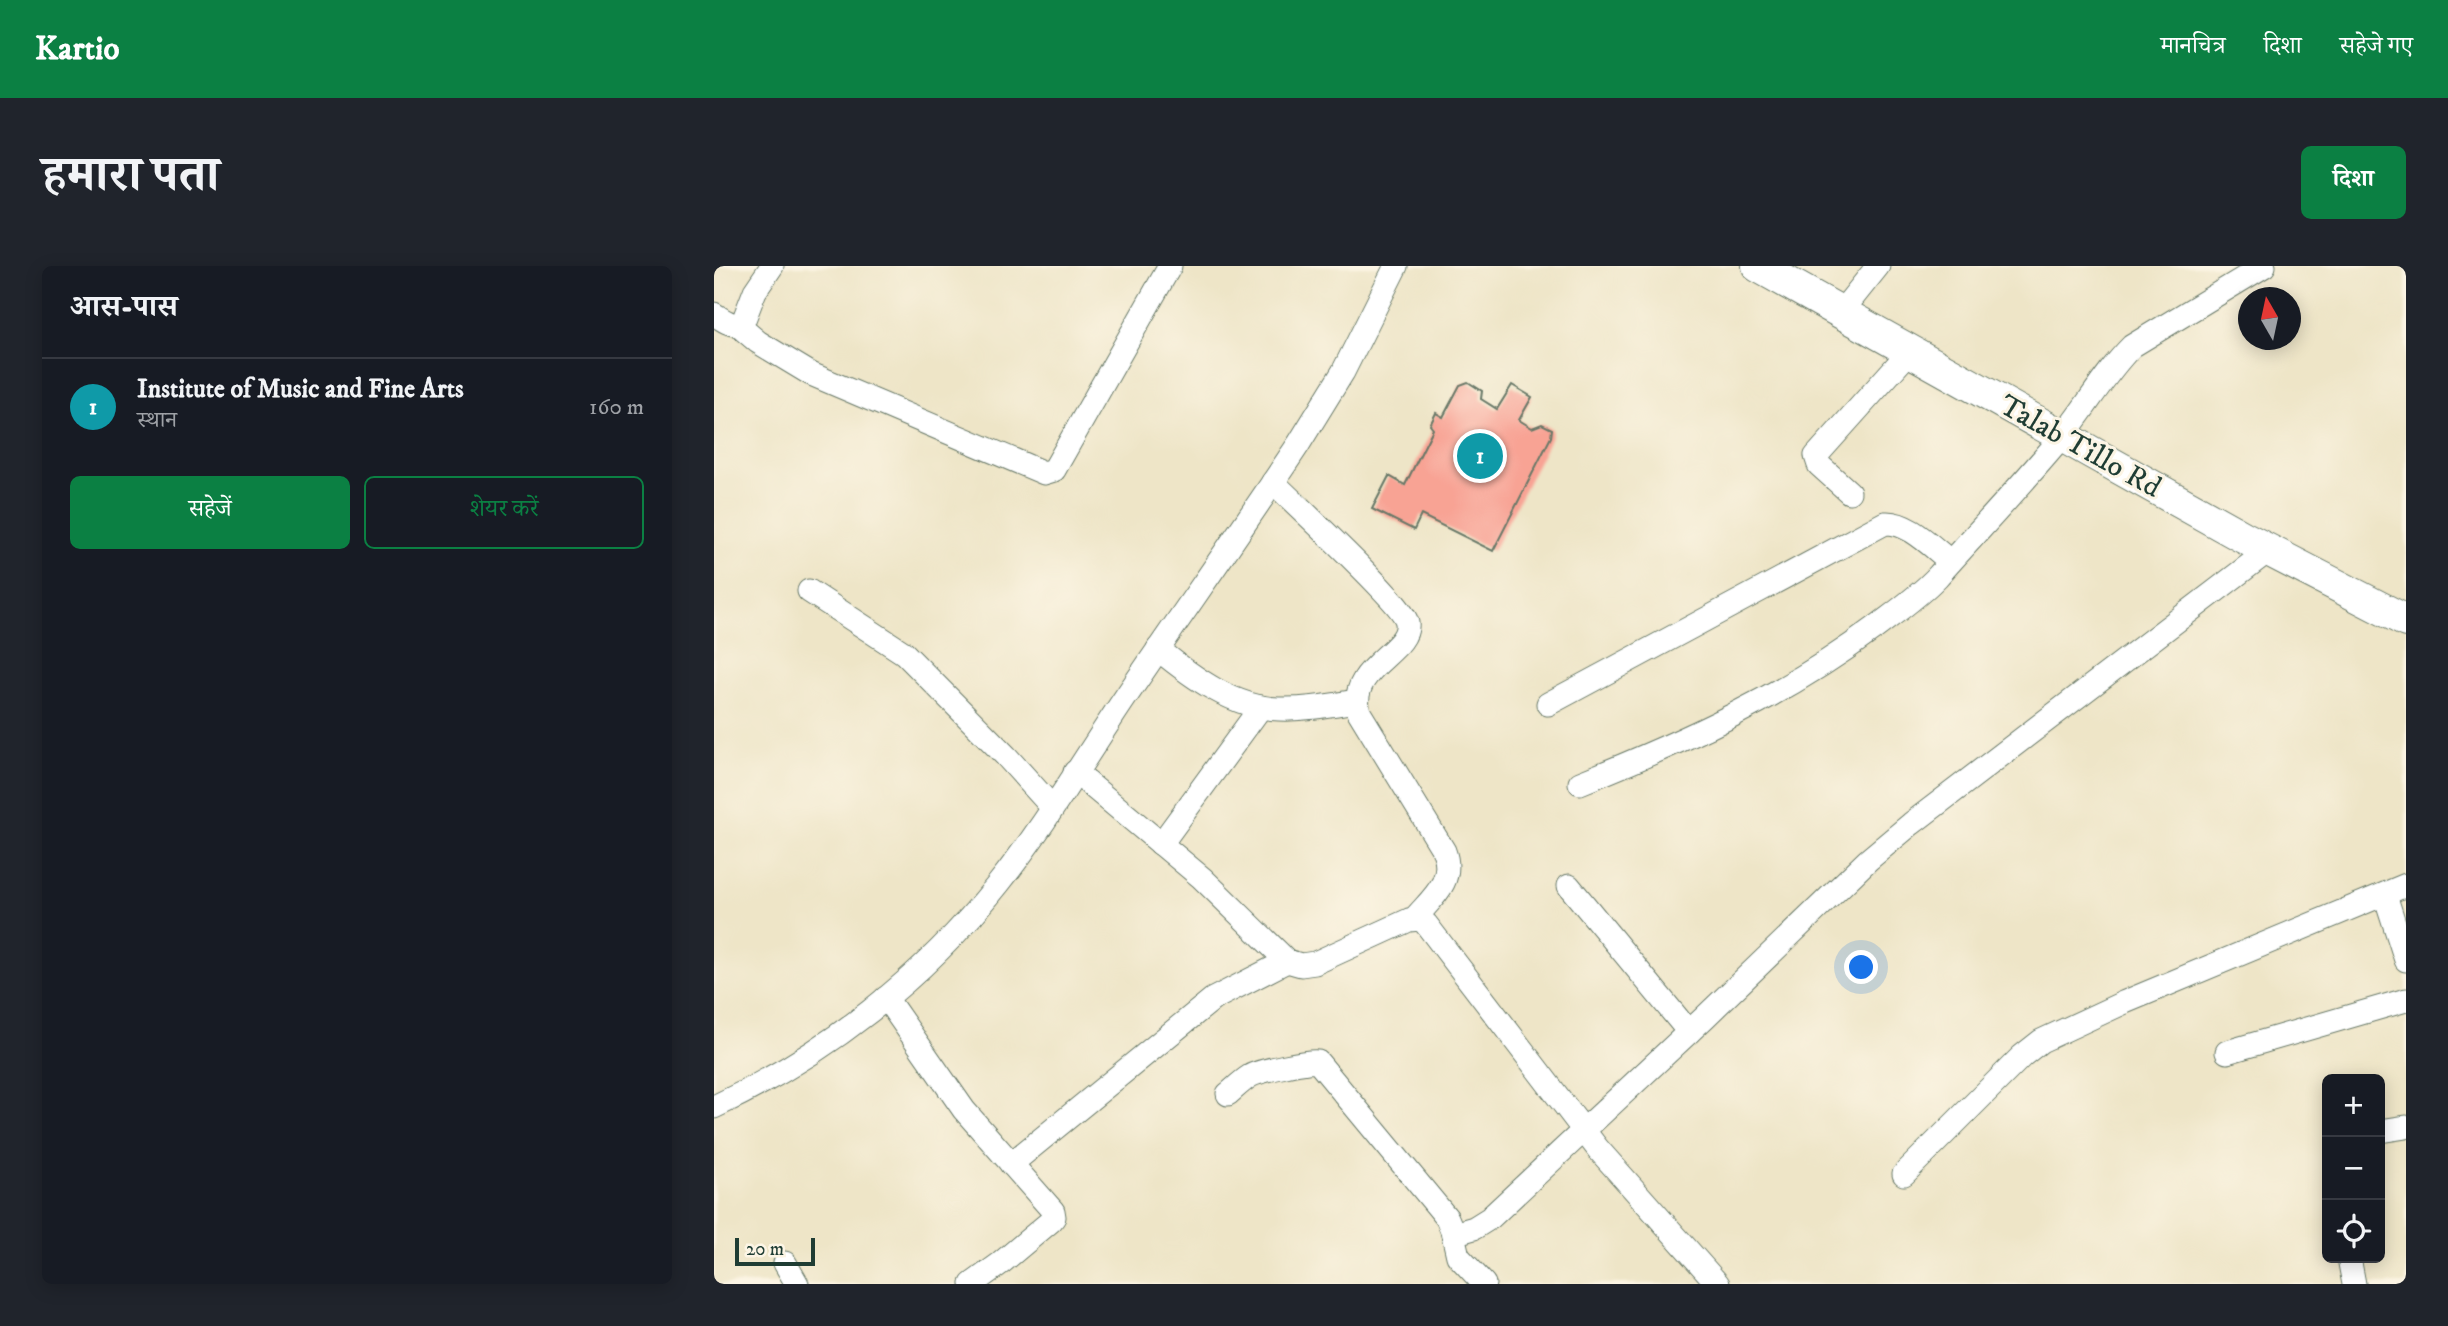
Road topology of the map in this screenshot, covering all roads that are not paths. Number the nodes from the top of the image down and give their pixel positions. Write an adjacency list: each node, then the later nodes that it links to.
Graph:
1 (772, 266): 9 (street)
2 (1170, 266): 9 (street)
3 (1396, 266): 12 (street)
4 (1758, 266): 7 (main road, Talab Tillo Rd)
5 (1878, 266): 7 (street)
6 (2264, 266): 11 (street)
7 (1842, 311): 10 (main road, Talab Tillo Rd)
8 (714, 314): 9 (street)
9 (738, 325)
10 (1910, 351): 11 (main road, Talab Tillo Rd); 13 (street)
11 (2062, 437): 14 (main road, Talab Tillo Rd); 15 (street)
12 (1273, 482): 18 (street); 19 (street)
13 (1849, 492)
14 (2268, 551): 17 (main road, Talab Tillo Rd); 34 (street)
15 (1950, 561): 20 (street); 23 (street)
16 (809, 591): 24 (street)
17 (2406, 620)
18 (1158, 649): 21 (street); 22 (street)
19 (1356, 701): 21 (street); 29 (street)
20 (1548, 704)
21 (1261, 707): 25 (street)
22 (1075, 772): 24 (street); 25 (street)
23 (1580, 783)
24 (1052, 807): 32 (street)
25 (1161, 844): 31 (street)
26 (2406, 885): 28 (street)
27 (1569, 886): 34 (street)
28 (2385, 895): 30 (street); 42 (street)
29 (1415, 918): 31 (street); 39 (street)
30 (2406, 960)
31 (1287, 961): 41 (street)
32 (886, 999): 37 (street); 41 (street)
33 (2406, 1000): 35 (street)
34 (1689, 1031): 39 (street)
35 (2227, 1052)
36 (1228, 1094): 43 (street)
37 (714, 1107)
38 (2406, 1127): 40 (street)
39 (1583, 1129): 43 (street); 49 (street)
40 (2385, 1130)
41 (1011, 1164): 47 (street)
42 (1903, 1174)
43 (1453, 1234): 48 (street)
44 (785, 1263): 46 (street)
45 (2350, 1263): 50 (street)
46 (797, 1284)
47 (972, 1284)
48 (1483, 1284)
49 (1718, 1284)
50 (2354, 1284)

